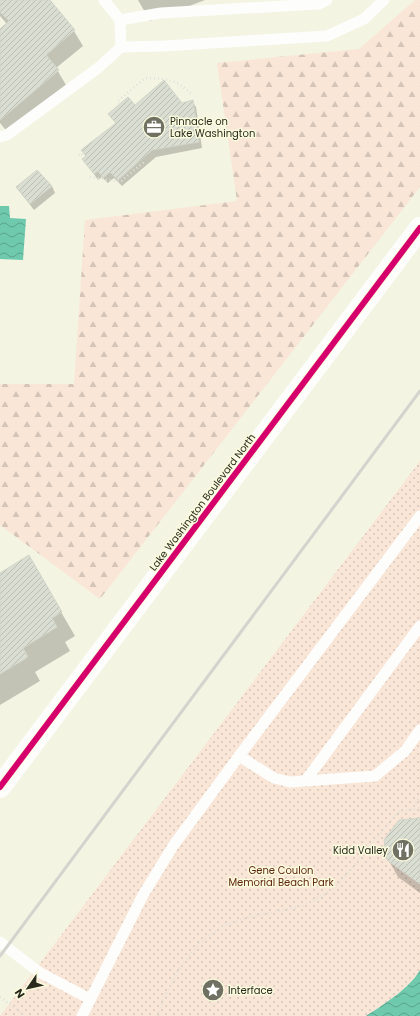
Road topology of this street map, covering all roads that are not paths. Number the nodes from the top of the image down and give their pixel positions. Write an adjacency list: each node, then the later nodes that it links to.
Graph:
1 (104, 0): 4 (lane)
2 (327, 0): 4 (lane)
3 (384, 0): 5 (lane)
4 (120, 20): 5 (lane)
5 (121, 47): 6 (lane)
6 (0, 137)
7 (420, 228): 12 (street, Lake Washington Boulevard North)
8 (420, 516): 11 (lane)
9 (420, 626): 13 (lane)
10 (420, 730): 13 (lane)
11 (239, 756): 13 (lane); 16 (lane)
12 (2, 780)
13 (306, 780)
14 (0, 936): 15 (lane)
15 (3, 945): 16 (lane)
16 (90, 999): 17 (lane)
17 (82, 1016)

